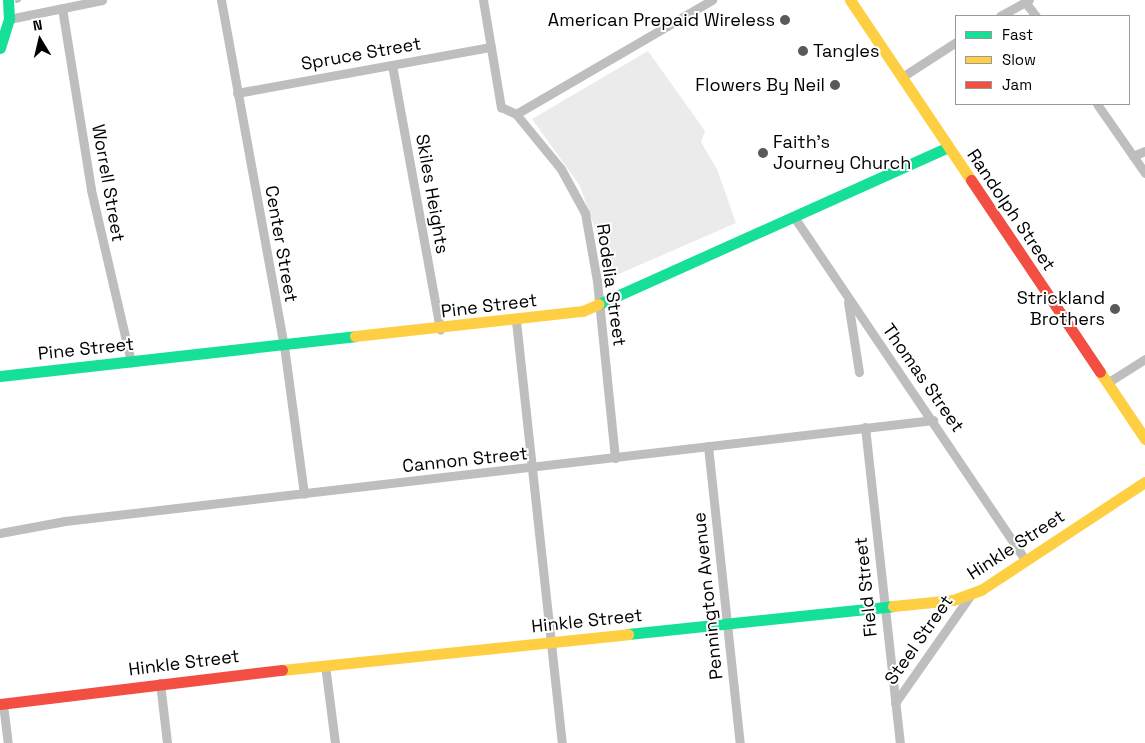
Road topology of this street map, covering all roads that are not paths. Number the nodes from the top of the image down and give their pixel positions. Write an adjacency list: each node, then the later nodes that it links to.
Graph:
1 (8, 0): 11 (street)
2 (102, 0): 8 (street)
3 (221, 0): 17 (street, Center Street)
4 (483, 0): 13 (street, Rodelia Street)
5 (712, 0): 19 (street)
6 (850, 0): 16 (street, Randolph Street)
7 (1027, 1): 9 (street); 10 (street)
8 (62, 8): 11 (street); 31 (street, Worrell Street)
9 (1002, 15)
10 (1035, 15)
11 (9, 19): 14 (street)
12 (955, 43): 16 (street)
13 (491, 47): 15 (street, Spruce Street); 19 (street, Rodelia Street)
14 (0, 48)
15 (392, 65): 17 (street, Spruce Street); 28 (street, Skiles Heights)
16 (902, 77): 20 (street, Randolph Street)
17 (237, 93): 29 (street, Center Street)
18 (1098, 105): 22 (street)
19 (516, 114): 26 (street, Rodelia Street)
20 (948, 147): 24 (street, Pine Street); 34 (street, Randolph Street)
21 (1145, 151): 22 (street)
22 (1133, 156): 23 (street)
23 (1145, 173)
24 (794, 217): 25 (street, Thomas Street); 26 (street, Pine Street)
25 (848, 299): 32 (street); 35 (street, Thomas Street)
26 (600, 306): 27 (street, Pine Street); 39 (street, Rodelia Street)
27 (516, 321): 28 (street, Pine Street); 40 (street)
28 (440, 330): 29 (street, Pine Street)
29 (284, 346): 31 (street, Pine Street); 42 (street, Center Street)
30 (1145, 359): 34 (street)
31 (131, 362): 33 (street, Pine Street)
32 (859, 372)
33 (0, 376)
34 (1107, 383): 37 (street, Randolph Street)
35 (933, 420): 36 (street, Cannon Street); 44 (street, Thomas Street)
36 (865, 427): 38 (street, Cannon Street); 46 (street, Field Street)
37 (1145, 439)
38 (708, 446): 39 (street, Cannon Street); 47 (street, Pennington Avenue)
39 (615, 458): 40 (street, Cannon Street)
40 (533, 469): 42 (street, Cannon Street); 48 (street)
41 (1145, 482): 44 (street, Hinkle Street)
42 (304, 494): 43 (street, Cannon Street)
43 (0, 533)
44 (1025, 559): 45 (street, Hinkle Street)
45 (970, 596): 46 (street, Hinkle Street); 52 (street, Steel Street)
46 (885, 608): 47 (street, Hinkle Street); 52 (street, Field Street)
47 (728, 623): 48 (street, Hinkle Street); 57 (street, Pennington Avenue)
48 (550, 643): 49 (street, Hinkle Street); 56 (street)
49 (324, 665): 50 (street, Hinkle Street); 55 (street)
50 (160, 683): 51 (street, Hinkle Street); 54 (street)
51 (2, 704): 53 (street)
52 (895, 704): 58 (street, Field Street)
53 (8, 743)
54 (167, 743)
55 (335, 743)
56 (562, 743)
57 (740, 743)
58 (900, 743)

